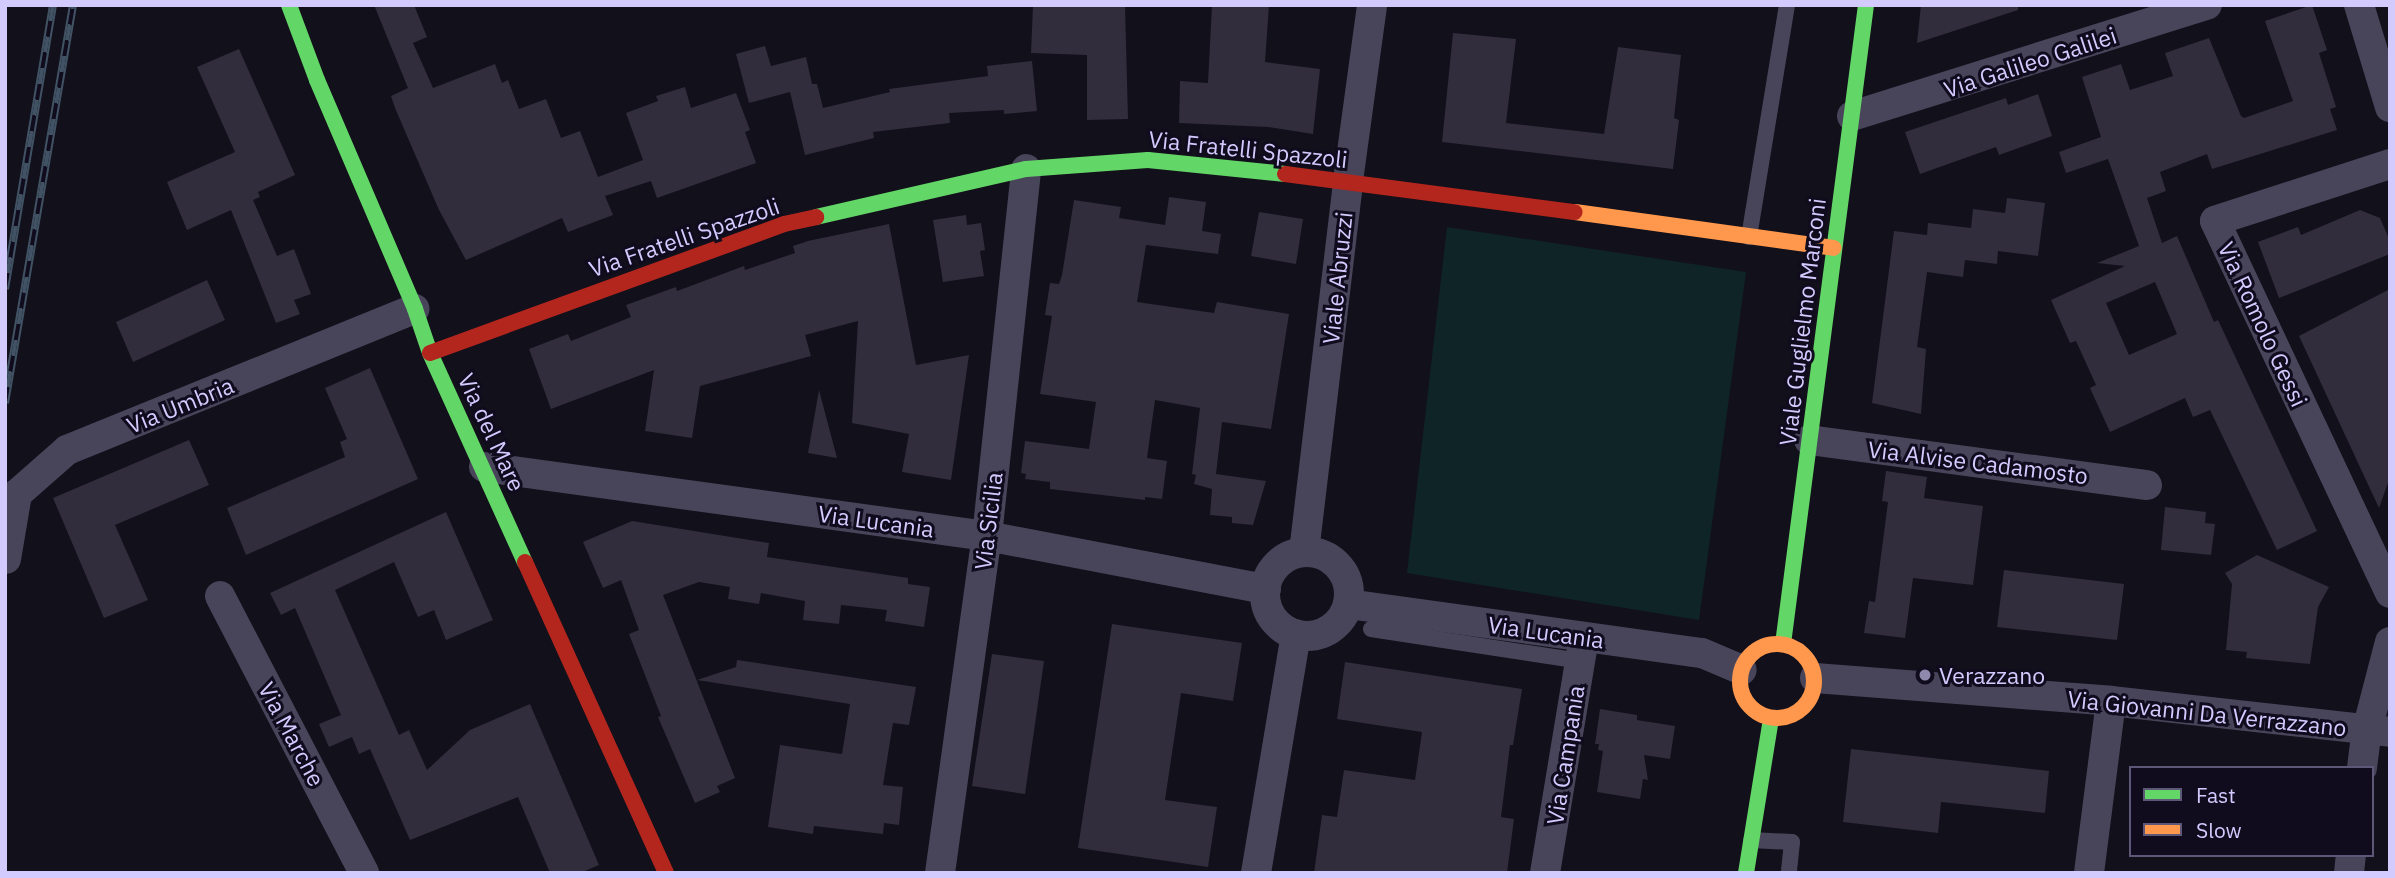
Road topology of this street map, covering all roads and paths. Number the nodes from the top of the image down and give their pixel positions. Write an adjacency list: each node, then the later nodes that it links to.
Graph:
1 (289, 5): 14 (street, Via del Mare)
2 (1372, 5): 11 (street, Viale Abruzzi)
3 (1787, 5): 12 (lane)
4 (1866, 5): 8 (street, Viale Guglielmo Marconi)
5 (2207, 5): 8 (street, Via Galileo Galilei)
6 (2359, 5): 7 (street)
7 (2390, 107)
8 (1852, 116): 13 (street, Viale Guglielmo Marconi)
9 (2390, 164): 23 (street, Via Romolo Gessi)
10 (1026, 169): 11 (street, Via Fratelli Spazzoli); 15 (street, Via Fratelli Spazzoli); 19 (street, Via Sicilia)
11 (1348, 181): 12 (street, Via Fratelli Spazzoli); 20 (street, Viale Abruzzi)
12 (1749, 237): 13 (street, Via Fratelli Spazzoli)
13 (1834, 248): 16 (street, Viale Guglielmo Marconi)
14 (415, 309): 15 (street, Via del Mare); 21 (street, Via Umbria)
15 (430, 353): 17 (street, Via del Mare)
16 (1809, 440): 18 (street, Via Alvise Cadamosto); 29 (street, Viale Guglielmo Marconi)
17 (484, 467): 19 (street, Via Lucania); 39 (street, Via del Mare)
18 (2147, 485)
19 (987, 536): 22 (street, Via Lucania); 40 (street, Via Sicilia)
20 (1304, 552): 22 (street); 25 (street)
21 (6, 559)
22 (1266, 589): 27 (street)
23 (2390, 593)
24 (220, 596): 38 (street, Via Marche)
25 (1348, 604): 27 (street); 30 (street, Via Lucania)
26 (1371, 629): 30 (lane)
27 (1296, 634): 41 (street)
28 (2390, 642): 35 (street)
29 (1783, 644): 31 (street); 32 (street)
30 (1582, 649): 31 (street, Via Lucania); 42 (street, Via Campania)
31 (1742, 670): 34 (street)
32 (1815, 678): 33 (street, Via Giovanni Da Verrazzano); 34 (street)
33 (2110, 701): 35 (street, Via Giovanni Da Verrazzano); 45 (street)
34 (1772, 719): 37 (street)
35 (2378, 731): 36 (street)
36 (2363, 766)
37 (1751, 840): 43 (street); 44 (lane)
38 (364, 873)
39 (666, 873)
40 (940, 873)
41 (1256, 873)
42 (1545, 873)
43 (1746, 873)
44 (1788, 873)
45 (2089, 873)

